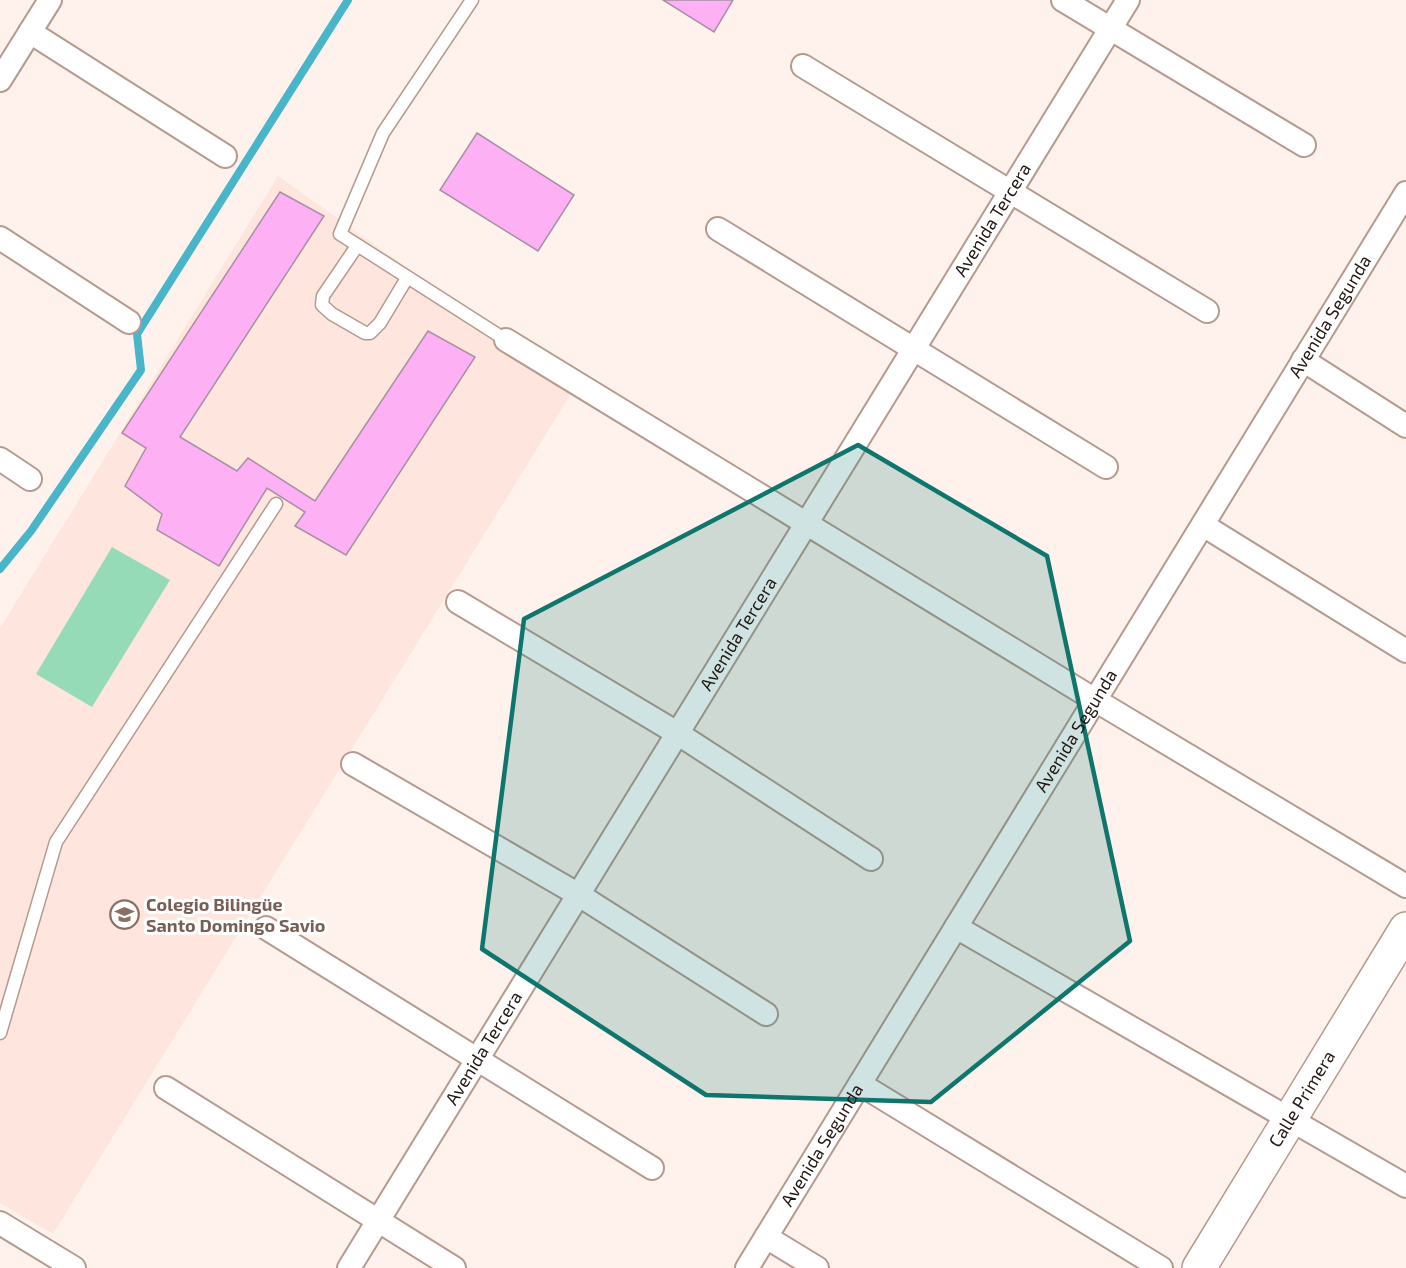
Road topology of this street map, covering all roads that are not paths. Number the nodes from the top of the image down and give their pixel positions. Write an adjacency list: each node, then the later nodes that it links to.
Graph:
1 (50, 0): 6 (street)
2 (472, 0): 15 (lane)
3 (1063, 0): 5 (street)
4 (1128, 0): 5 (street, Avenida Tercera)
5 (1111, 28): 9 (street); 11 (street, Avenida Tercera)
6 (30, 32): 8 (street); 10 (street)
7 (803, 66): 11 (street)
8 (0, 80)
9 (1304, 145)
10 (225, 156)
11 (1009, 191): 17 (street); 20 (street, Avenida Tercera)
12 (1404, 200): 21 (street, Avenida Segunda)
13 (718, 229): 20 (street)
14 (0, 238): 18 (street)
15 (357, 246): 16 (lane); 16 (lane)
16 (407, 278): 19 (lane)
17 (1208, 311)
18 (129, 322)
19 (506, 340): 27 (street)
20 (914, 349): 24 (street); 27 (street, Avenida Tercera)
21 (1303, 360): 22 (street); 28 (street, Avenida Segunda)
22 (1406, 426)
23 (0, 459): 25 (street)
24 (1106, 467)
25 (30, 478)
26 (276, 504): 41 (lane)
27 (806, 521): 31 (street); 32 (street, Avenida Tercera)
28 (1203, 525): 30 (street); 31 (street, Avenida Segunda)
29 (458, 602): 32 (street)
30 (1406, 651)
31 (1095, 700): 35 (street); 37 (street, Avenida Segunda)
32 (677, 733): 34 (street); 36 (street, Avenida Tercera)
33 (353, 764): 36 (street)
34 (872, 859)
35 (1406, 886)
36 (579, 895): 40 (street); 42 (street, Avenida Tercera)
37 (956, 927): 43 (street, Avenida Segunda); 45 (street)
38 (266, 928): 42 (street)
39 (1406, 929): 45 (street, Calle Primera)
40 (766, 1014)
41 (0, 1033)
42 (478, 1061): 46 (street); 48 (street, Avenida Tercera)
43 (860, 1084): 50 (street, Avenida Segunda); 56 (street)
44 (166, 1088): 48 (street)
45 (1290, 1119): 47 (street); 57 (street, Calle Primera)
46 (652, 1168)
47 (1406, 1186)
48 (378, 1220): 52 (street, Avenida Tercera); 53 (street)
49 (0, 1224): 51 (street)
50 (766, 1237): 54 (street, Avenida Segunda); 55 (street)
51 (74, 1268)
52 (349, 1268)
53 (454, 1268)
54 (747, 1268)
55 (817, 1268)
56 (1161, 1268)
57 (1199, 1268)

